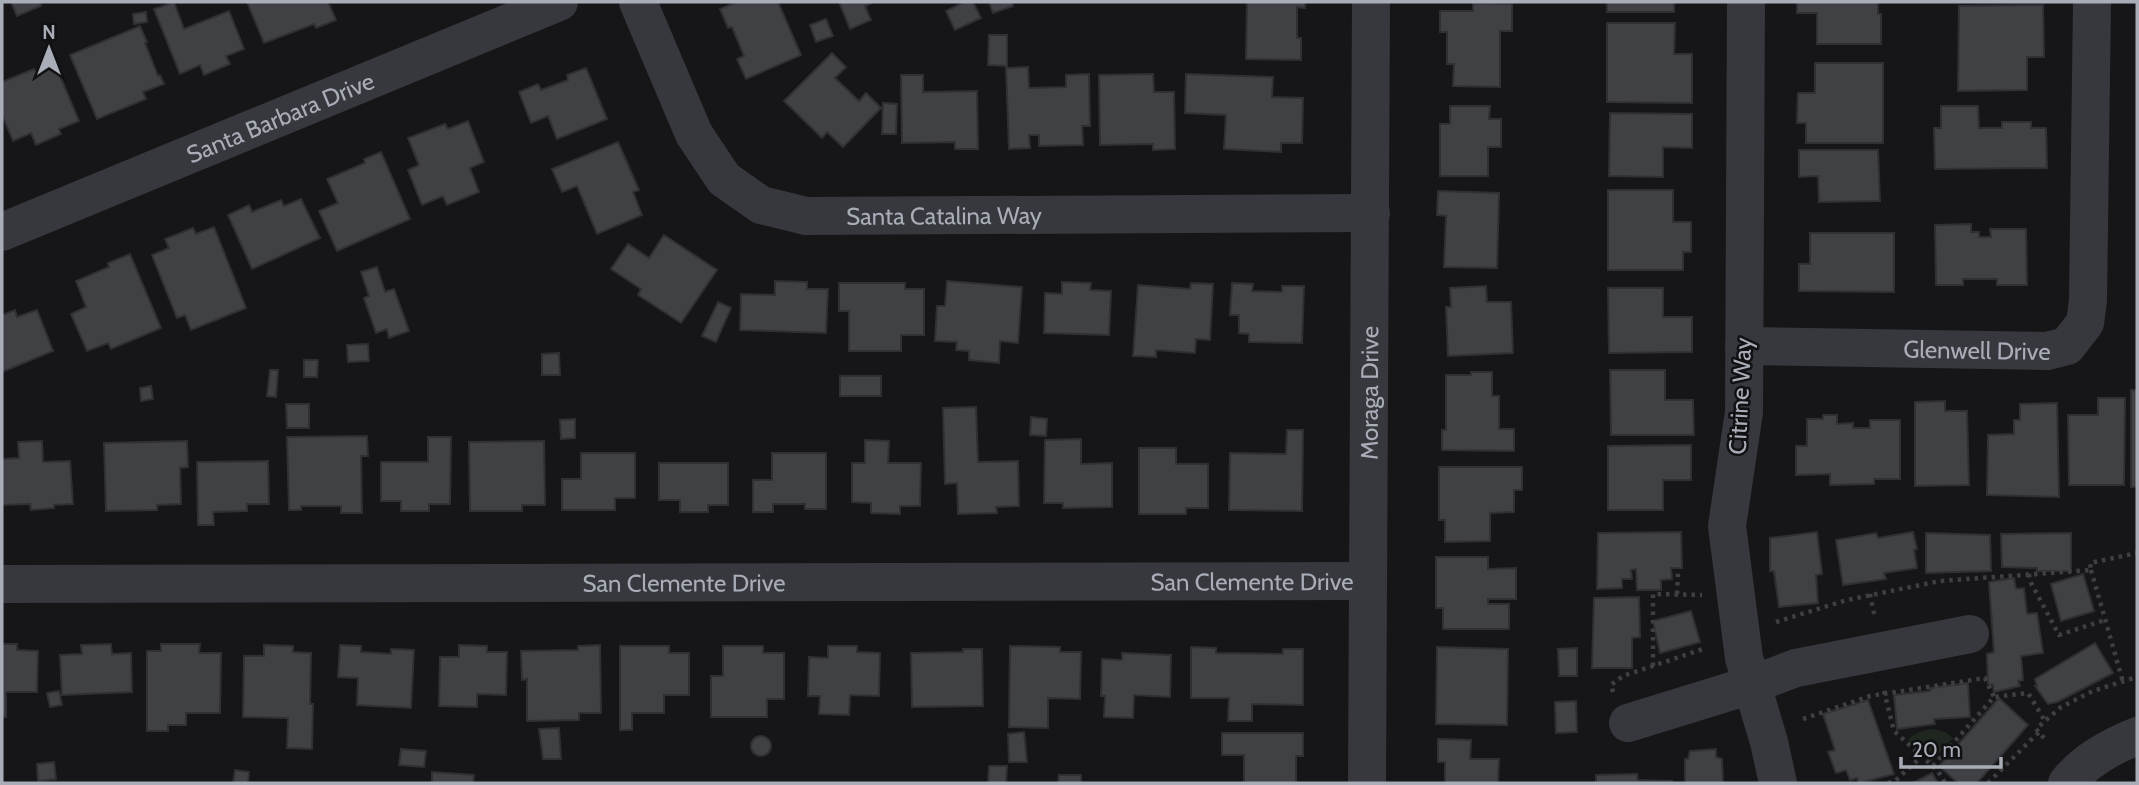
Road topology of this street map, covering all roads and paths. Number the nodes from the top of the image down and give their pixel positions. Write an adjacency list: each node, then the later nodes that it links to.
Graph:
1 (559, 2): 7 (street, Santa Barbara Drive)
2 (638, 2): 6 (street, Santa Catalina Way)
3 (1371, 2): 6 (street, Moraga Drive)
4 (1746, 2): 8 (street, Citrine Way)
5 (2092, 2): 8 (street, Glenwell Drive)
6 (1371, 214): 13 (street, Moraga Drive)
7 (2, 232)
8 (1744, 346): 25 (street, Citrine Way)
9 (2137, 553): 10 (path)
10 (2091, 570): 12 (path); 18 (path)
11 (1678, 573): 15 (path)
12 (2029, 574): 16 (path); 18 (path)
13 (1368, 580): 14 (street, San Clemente Drive); 37 (street, Moraga Drive)
14 (2, 584)
15 (1677, 594): 17 (path); 22 (path)
16 (1870, 594): 19 (path); 20 (path)
17 (1702, 595)
18 (2105, 620): 24 (path)
19 (1876, 622)
20 (1770, 624)
21 (1970, 634): 25 (street)
22 (1653, 666)
23 (2137, 677): 24 (path)
24 (2123, 682): 30 (path)
25 (1751, 685): 31 (street); 38 (street, Citrine Way)
26 (1882, 685): 27 (path)
27 (1884, 694): 28 (path); 29 (path); 35 (path)
28 (1994, 697): 30 (path); 36 (path)
29 (1803, 719)
30 (2045, 722): 32 (path)
31 (1628, 723)
32 (2039, 732): 34 (path); 41 (path)
33 (2137, 736): 42 (street)
34 (2044, 738)
35 (1922, 756): 36 (path); 39 (path)
36 (1933, 766): 40 (path)
37 (1367, 783)
38 (1777, 783)
39 (1888, 783)
40 (1945, 783)
41 (1988, 783)
42 (2067, 783)

